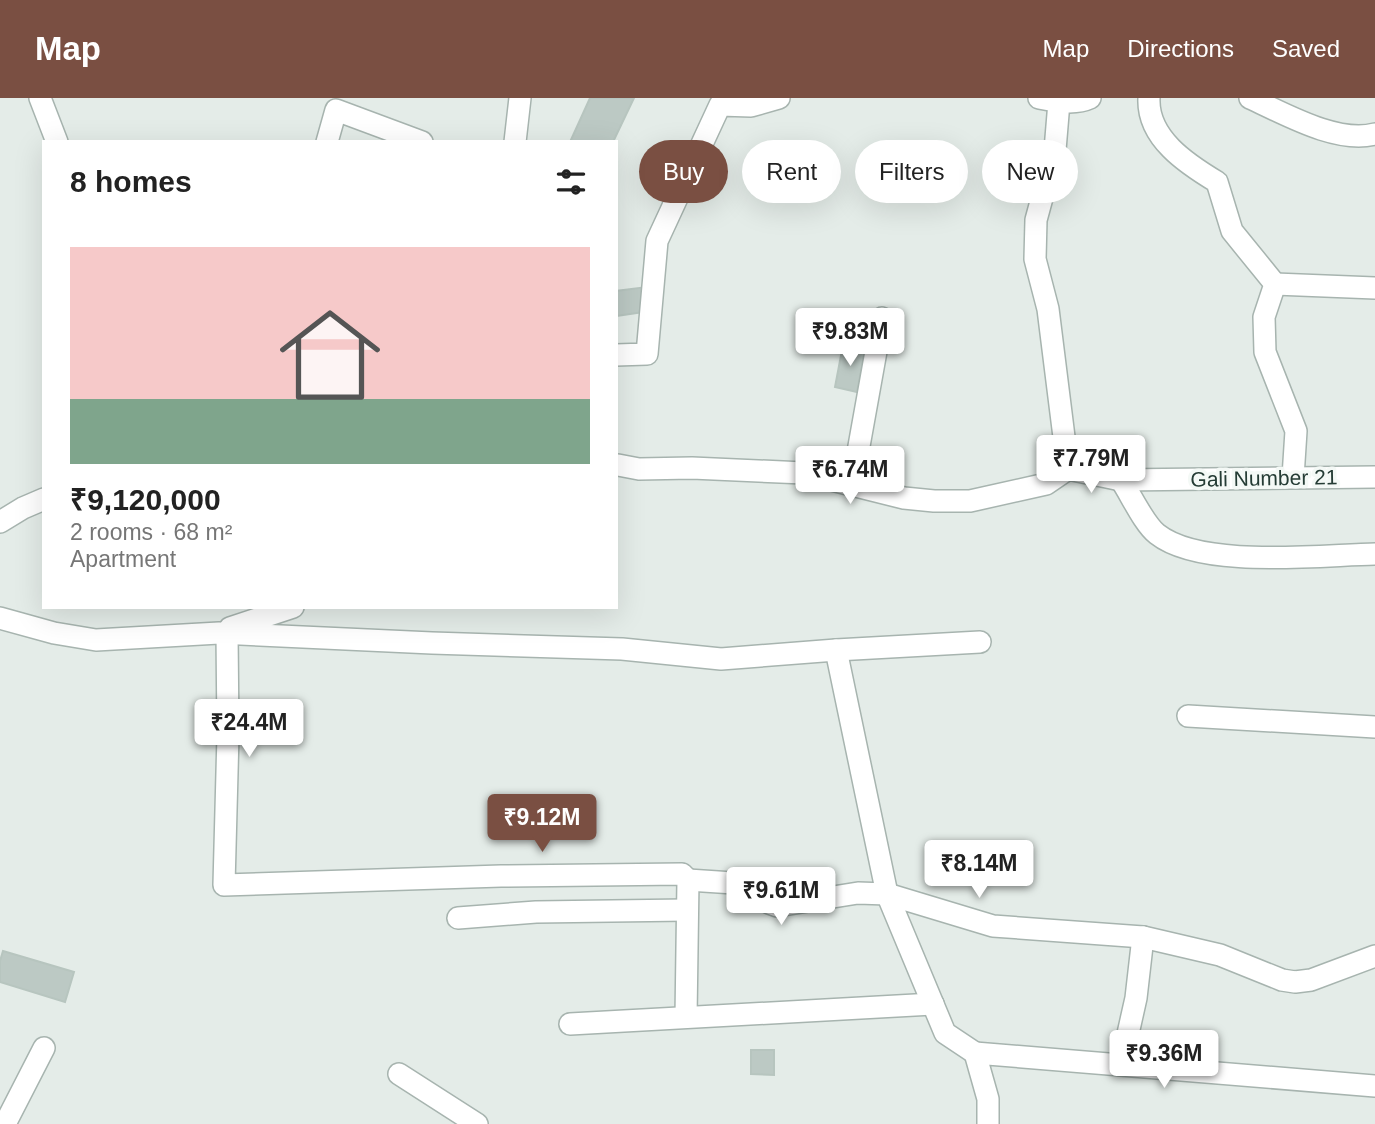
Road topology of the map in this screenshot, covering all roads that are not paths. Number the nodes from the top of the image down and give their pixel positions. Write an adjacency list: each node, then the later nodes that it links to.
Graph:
1 (40, 98): 9 (street)
2 (520, 98): 12 (street)
3 (779, 98): 16 (street)
4 (1090, 98): 7 (street)
5 (1149, 98): 13 (street)
6 (1250, 98): 8 (street)
7 (1049, 100): 18 (street)
8 (1375, 134)
9 (56, 140)
10 (328, 140): 11 (street)
11 (417, 140)
12 (515, 140)
13 (1275, 284): 14 (street); 19 (street)
14 (1375, 288)
15 (882, 318): 22 (street)
16 (618, 355)
17 (618, 464): 22 (street)
18 (1068, 469): 21 (street, Gali Number 21); 22 (street)
19 (1293, 477): 20 (street, Gali Number 21); 21 (street, Gali Number 21)
20 (1375, 477)
21 (1121, 480): 25 (street)
22 (852, 485)
23 (42, 500): 24 (street)
24 (0, 522)
25 (1375, 554)
26 (288, 609): 28 (street)
27 (0, 618): 28 (street)
28 (223, 633): 30 (street); 33 (street)
29 (981, 642): 30 (street)
30 (836, 650): 34 (street)
31 (1188, 716): 32 (street)
32 (1375, 727)
33 (688, 880): 34 (street); 35 (street)
34 (887, 894): 37 (street); 39 (street)
35 (687, 910): 36 (street); 40 (street)
36 (458, 918)
37 (1143, 937): 38 (street); 44 (street)
38 (1375, 956)
39 (933, 1004): 40 (street); 43 (street)
40 (686, 1017): 41 (street)
41 (570, 1024)
42 (44, 1048): 47 (street)
43 (975, 1053): 44 (street); 49 (street)
44 (1121, 1065): 46 (street)
45 (399, 1074): 48 (street)
46 (1375, 1086)
47 (5, 1124)
48 (477, 1124)
49 (988, 1124)

